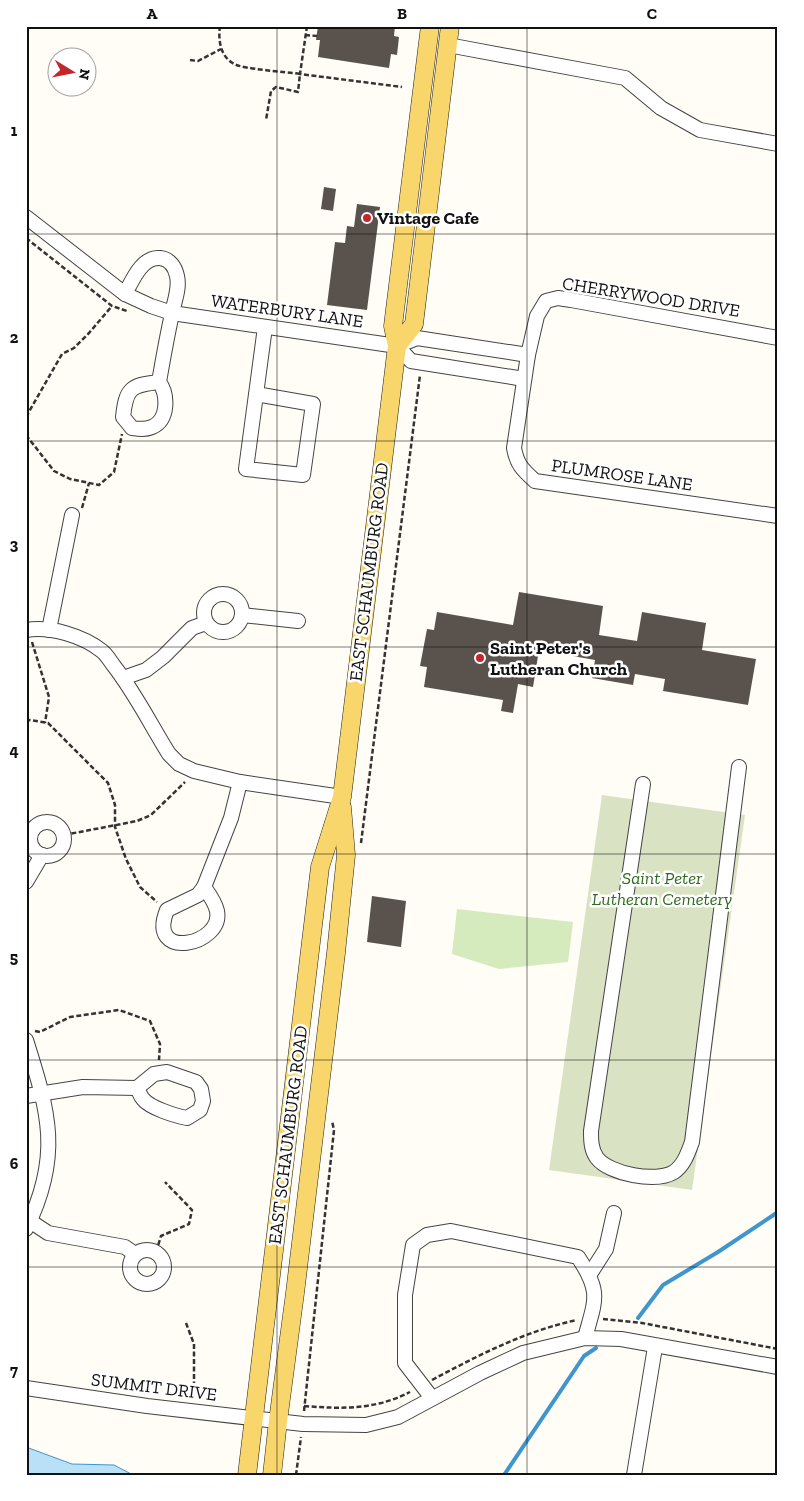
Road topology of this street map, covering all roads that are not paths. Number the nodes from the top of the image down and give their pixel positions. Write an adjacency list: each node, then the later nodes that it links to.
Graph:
1 (430, 26): 10 (main road, EAST SCHAUMBURG ROAD)
2 (450, 26): 3 (main road, EAST SCHAUMBURG ROAD)
3 (448, 45): 4 (street); 10 (main road, EAST SCHAUMBURG ROAD)
4 (778, 144)
5 (26, 217): 6 (street, WATERBURY LANE)
6 (125, 294): 7 (street, WATERBURY LANE); 7 (street)
7 (172, 313): 8 (street, WATERBURY LANE); 13 (street)
8 (265, 327): 10 (street, WATERBURY LANE); 14 (street)
9 (778, 338): 11 (street, CHERRYWOOD DRIVE)
10 (398, 346): 11 (street, WATERBURY LANE); 12 (street); 26 (main road, EAST SCHAUMBURG ROAD)
11 (528, 355): 12 (street, PLUMROSE LANE)
12 (524, 378): 16 (street, PLUMROSE LANE)
13 (159, 382): 13 (street)
14 (256, 394): 14 (street)
15 (72, 515): 21 (street)
16 (778, 516)
17 (242, 615): 18 (street); 19 (street); 19 (street)
18 (298, 621)
19 (206, 623): 22 (street)
20 (28, 630): 21 (street)
21 (49, 630): 22 (street)
22 (123, 678): 24 (street)
23 (739, 767): 25 (street)
24 (240, 782): 26 (street); 29 (street)
25 (643, 784)
26 (342, 797): 43 (main road, EAST SCHAUMBURG ROAD); 44 (main road, EAST SCHAUMBURG ROAD)
27 (42, 855): 27 (street); 28 (street)
28 (26, 882)
29 (204, 887): 29 (street)
30 (30, 1036): 32 (street)
31 (137, 1088): 31 (street); 32 (street)
32 (43, 1094): 33 (street); 35 (street)
33 (26, 1096)
34 (614, 1213): 37 (street)
35 (28, 1225): 36 (street)
36 (135, 1254): 36 (street)
37 (590, 1274): 38 (street); 42 (street)
38 (585, 1338): 39 (street, SUMMIT DRIVE); 42 (street, SUMMIT DRIVE)
39 (655, 1347): 40 (street, SUMMIT DRIVE); 47 (street)
40 (778, 1367)
41 (26, 1388): 43 (street, SUMMIT DRIVE)
42 (432, 1398): 44 (street, SUMMIT DRIVE)
43 (253, 1418): 44 (street, SUMMIT DRIVE); 45 (main road, EAST SCHAUMBURG ROAD)
44 (278, 1421): 46 (main road, EAST SCHAUMBURG ROAD)
45 (247, 1475)
46 (272, 1475)
47 (634, 1475)

